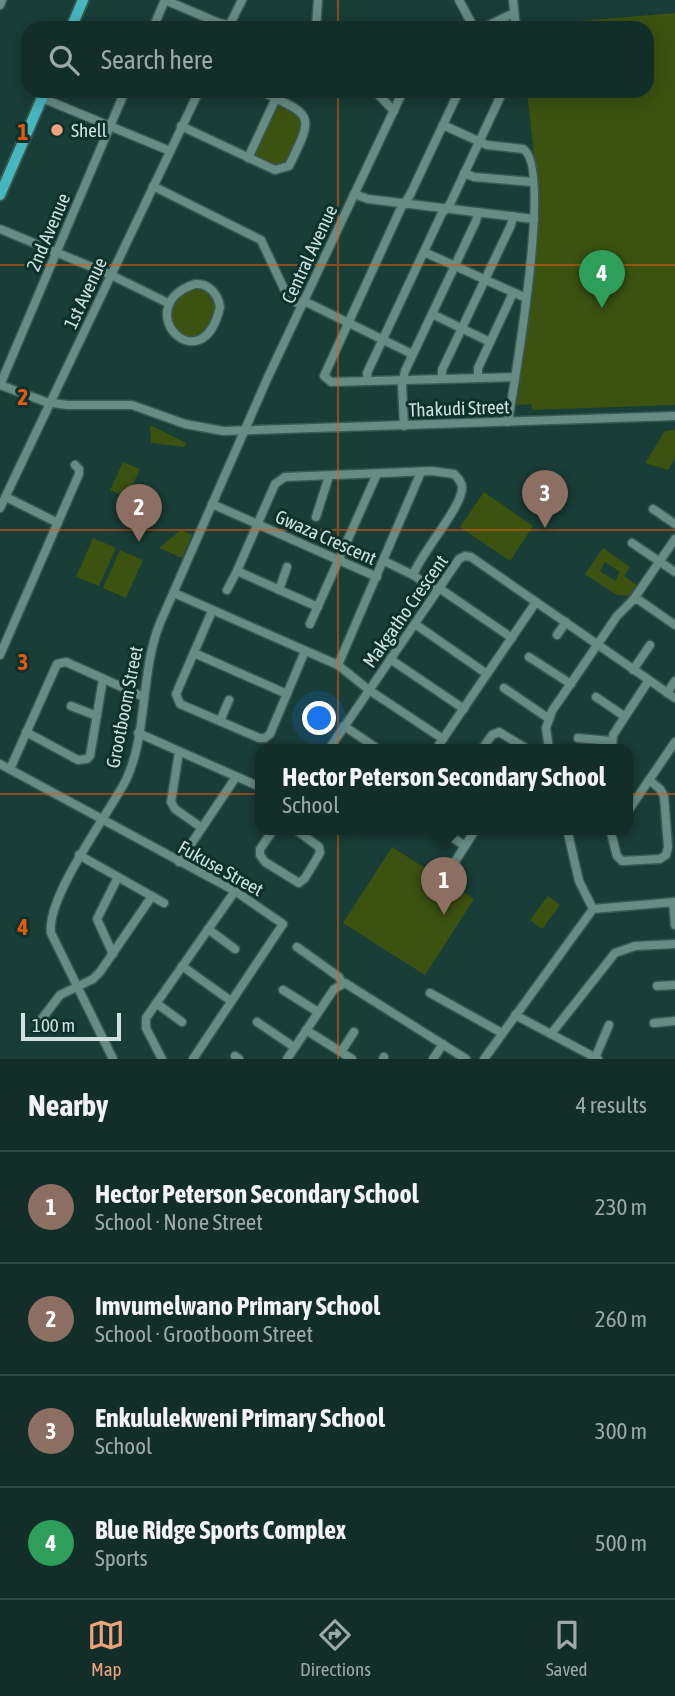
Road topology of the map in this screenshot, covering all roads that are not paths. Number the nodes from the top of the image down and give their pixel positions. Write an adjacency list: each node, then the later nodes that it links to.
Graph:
1 (2, 0): 8 (street)
2 (83, 0): 10 (main road)
3 (165, 0): 11 (street); 12 (street)
4 (242, 0): 13 (street)
5 (318, 0): 14 (street)
6 (459, 0): 15 (street)
7 (513, 0): 9 (street)
8 (0, 5)
9 (514, 13): 16 (street); 17 (street)
10 (74, 21)
11 (156, 21)
12 (214, 21)
13 (231, 21)
14 (316, 21)
15 (470, 21)
16 (497, 21)
17 (515, 21)
18 (41, 98): 38 (main road)
19 (51, 98): 29 (street)
20 (122, 98): 29 (street, 2nd Avenue)
21 (195, 98): 30 (street, 1st Avenue)
22 (276, 98): 33 (street); 33 (street)
23 (382, 98): 27 (street)
24 (400, 98): 27 (street, Central Avenue)
25 (456, 98): 28 (street)
26 (500, 98): 31 (street)
27 (394, 111): 37 (street, Central Avenue)
28 (443, 125): 31 (street); 39 (street)
29 (110, 126): 32 (street); 45 (street, 2nd Avenue)
30 (181, 126): 32 (street, 1st Avenue); 33 (street)
31 (479, 142): 34 (street); 35 (street)
32 (170, 151): 36 (street, 1st Avenue)
33 (248, 158)
34 (464, 173): 35 (street); 40 (street)
35 (533, 182): 43 (street)
36 (153, 186): 48 (street, 1st Avenue); 52 (street)
37 (354, 194): 39 (street); 52 (street, Central Avenue)
38 (0, 195)
39 (405, 203): 40 (street); 55 (street)
40 (446, 208): 41 (street); 46 (street)
41 (478, 212): 42 (street); 47 (street)
42 (513, 216): 43 (street); 49 (street)
43 (534, 219): 51 (street)
44 (0, 229): 45 (street)
45 (57, 252): 48 (street); 65 (street, 2nd Avenue)
46 (424, 252): 47 (street); 57 (street)
47 (455, 266): 49 (street); 54 (street)
48 (111, 275): 53 (street); 66 (street, 1st Avenue)
49 (485, 280): 50 (street); 56 (street)
50 (513, 293): 51 (street); 58 (street)
51 (526, 298): 61 (street)
52 (304, 301): 55 (street); 70 (street, Central Avenue)
53 (168, 303): 53 (street)
54 (432, 314): 56 (street); 59 (street)
55 (348, 322): 57 (street); 64 (street)
56 (461, 328): 58 (street); 62 (street)
57 (383, 339): 59 (street); 64 (street)
58 (490, 342): 60 (street)
59 (412, 354): 63 (street)
60 (478, 377): 61 (street); 62 (street)
61 (515, 377): 68 (street)
62 (442, 378): 63 (street)
63 (404, 379): 64 (street); 69 (street)
64 (368, 381)
65 (0, 385): 66 (street, Thakudi Street)
66 (50, 403): 70 (street, Thakudi Street); 75 (street, 1st Avenue)
67 (675, 416): 68 (street, Thakudi Street)
68 (508, 422): 69 (street, Thakudi Street)
69 (404, 426): 70 (street, Thakudi Street)
70 (244, 431): 76 (street, Grootboom Street)
71 (75, 465): 80 (street)
72 (421, 472): 73 (street); 86 (street); 91 (street)
73 (377, 474): 74 (street); 85 (street)
74 (329, 476): 79 (street); 81 (street)
75 (6, 497): 77 (street, 1st Avenue); 80 (street)
76 (212, 504): 81 (street, Gwaza Crescent); 96 (street, Grootboom Street)
77 (0, 508)
78 (653, 509): 82 (street)
79 (316, 517)
80 (58, 523): 111 (street)
81 (256, 523): 85 (street, Gwaza Crescent); 89 (street)
82 (675, 524)
83 (675, 539): 87 (street)
84 (632, 543): 87 (street)
85 (340, 560): 92 (street, Gwaza Crescent); 99 (street)
86 (383, 562): 91 (street); 92 (street)
87 (659, 562): 90 (street); 97 (street)
88 (287, 568): 95 (street)
89 (237, 571): 94 (street); 95 (street)
90 (675, 572)
91 (413, 575): 93 (street)
92 (377, 577): 114 (street, Gwaza Crescent)
93 (438, 589): 98 (street, Makgatho Crescent); 103 (street, Makgatho Crescent); 106 (street)
94 (227, 590)
95 (279, 590): 99 (street)
96 (174, 593): 100 (street); 125 (street, Grootboom Street)
97 (633, 600): 104 (street); 107 (street)
98 (536, 602): 101 (street, Makgatho Crescent); 106 (street)
99 (318, 607): 102 (street)
100 (212, 611): 109 (street); 110 (street)
101 (566, 622): 105 (street); 107 (street, Makgatho Crescent)
102 (310, 624)
103 (415, 624): 113 (street, Makgatho Crescent); 116 (street)
104 (675, 625)
105 (557, 635)
106 (512, 638): 116 (street)
107 (598, 645): 115 (street, Makgatho Crescent); 120 (street)
108 (650, 645): 115 (street)
109 (305, 651): 114 (street); 124 (street)
110 (194, 653): 124 (street); 134 (street)
111 (0, 655)
112 (529, 657): 120 (street)
113 (390, 659): 122 (street, Makgatho Crescent); 130 (street)
114 (338, 665): 122 (street)
115 (634, 670): 118 (street, Makgatho Crescent)
116 (487, 674): 130 (street)
117 (103, 679): 125 (street); 131 (street); 136 (street)
118 (649, 680): 123 (street, Makgatho Crescent); 132 (street)
119 (675, 681): 123 (street)
120 (571, 684): 133 (street)
121 (504, 688): 133 (street)
122 (369, 690): 135 (street, Makgatho Crescent); 139 (street)
123 (667, 692): 127 (street, Makgatho Crescent)
124 (287, 694): 134 (street)
125 (144, 697): 137 (street, Grootboom Street)
126 (596, 697): 132 (street)
127 (675, 698)
128 (229, 700): 134 (street)
129 (71, 706): 131 (street)
130 (464, 709): 139 (street)
131 (97, 716): 136 (street)
132 (624, 716): 148 (street)
133 (548, 718): 146 (street)
134 (220, 721)
135 (344, 726): 141 (street, Makgatho Crescent); 142 (street)
136 (26, 732): 151 (street)
137 (138, 733): 149 (street); 157 (street, Grootboom Street)
138 (578, 738): 147 (street)
139 (443, 739): 143 (street)
140 (675, 742): 153 (street)
141 (332, 744)
142 (371, 744)
143 (440, 744)
144 (486, 744): 145 (street)
145 (519, 744)
146 (548, 744)
147 (607, 744)
148 (612, 744)
149 (179, 752): 152 (street); 158 (street)
150 (0, 764): 151 (street, Fukuse Street)
151 (10, 769): 157 (street, Fukuse Street)
152 (236, 777): 154 (street); 158 (street)
153 (649, 780): 155 (street); 166 (street)
154 (255, 785)
155 (635, 800): 156 (street)
156 (633, 803)
157 (103, 821): 167 (street, Grootboom Street); 169 (street, Fukuse Street)
158 (202, 828): 169 (street)
159 (270, 835): 160 (street)
160 (303, 835)
161 (449, 835): 165 (street)
162 (472, 835): 165 (street)
163 (571, 835): 175 (street)
164 (612, 835): 166 (street)
165 (465, 846): 168 (street)
166 (671, 854)
167 (79, 855): 170 (street); 185 (street, Grootboom Street)
168 (456, 860)
169 (178, 862): 171 (street, Fukuse Street)
170 (118, 877): 172 (street); 181 (street)
171 (235, 891): 177 (street); 189 (street, Fukuse Street)
172 (152, 896): 174 (street); 181 (street)
173 (674, 902): 175 (street); 176 (street)
174 (164, 903)
175 (593, 909): 192 (street)
176 (675, 925)
177 (208, 929): 180 (street); 182 (street)
178 (675, 944): 202 (street)
179 (298, 947): 183 (street)
180 (236, 949)
181 (113, 954): 185 (street)
182 (182, 967): 189 (street); 190 (street)
183 (342, 984): 191 (street); 203 (street)
184 (675, 985): 186 (street)
185 (76, 986): 197 (street); 207 (street, Grootboom Street)
186 (657, 986)
187 (283, 990): 191 (street)
188 (430, 993): 201 (street)
189 (231, 1001): 209 (street, Fukuse Street)
190 (156, 1003): 194 (street); 208 (street)
191 (318, 1012): 199 (street)
192 (515, 1015): 201 (street); 202 (street)
193 (675, 1021): 196 (street)
194 (182, 1022)
195 (257, 1022): 204 (street)
196 (654, 1023)
197 (38, 1024)
198 (610, 1025): 206 (street)
199 (306, 1030): 204 (street); 205 (street)
200 (354, 1032): 205 (street)
201 (502, 1034): 214 (street)
202 (551, 1034): 206 (street)
203 (443, 1044): 212 (street); 213 (street)
204 (294, 1048): 210 (street)
205 (341, 1052): 211 (street)
206 (596, 1058)
207 (113, 1059)
208 (162, 1059)
209 (193, 1059)
210 (287, 1059)
211 (352, 1059)
212 (433, 1059)
213 (466, 1059)
214 (484, 1059)

